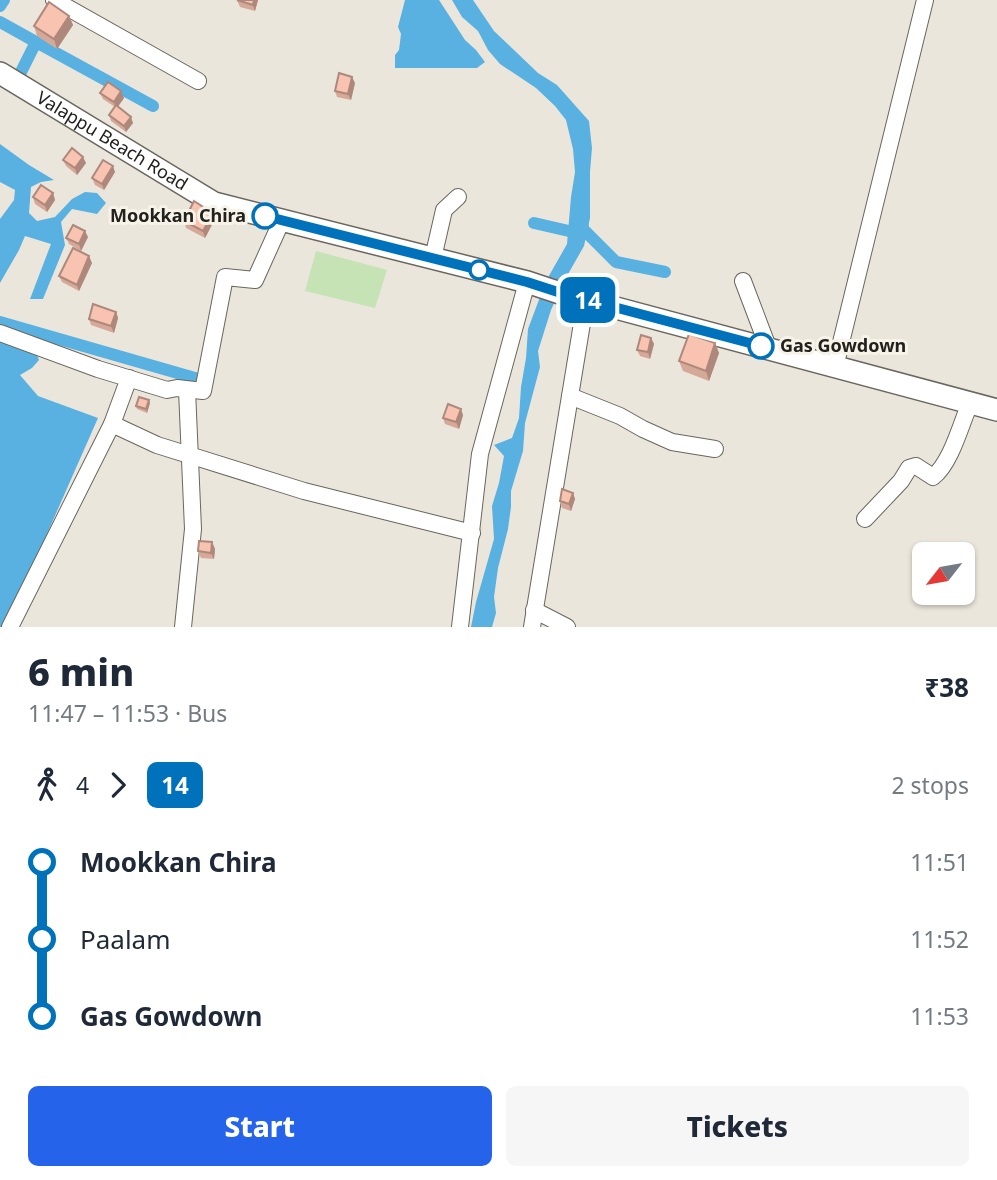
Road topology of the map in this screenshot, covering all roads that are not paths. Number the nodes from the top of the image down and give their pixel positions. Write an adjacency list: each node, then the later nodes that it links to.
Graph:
1 (54, 0): 4 (street)
2 (925, 0): 13 (street)
3 (0, 73): 6 (main road, Valappu Beach Road)
4 (198, 81)
5 (458, 197): 7 (street)
6 (282, 220): 7 (main road, Valappu Beach Road); 15 (street)
7 (433, 258): 9 (main road, Valappu Beach Road)
8 (743, 281): 12 (street)
9 (543, 287): 10 (main road, Valappu Beach Road); 23 (street)
10 (586, 299): 12 (main road, Valappu Beach Road); 16 (street)
11 (0, 333): 14 (street)
12 (768, 347): 13 (main road, Valappu Beach Road)
13 (835, 367): 17 (main road, Valappu Beach Road)
14 (129, 378): 15 (street); 19 (street)
15 (187, 390): 21 (street)
16 (570, 396): 20 (street); 24 (street)
17 (970, 402): 18 (main road, Valappu Beach Road); 22 (street)
18 (997, 410)
19 (112, 424): 21 (street); 25 (street)
20 (715, 449)
21 (190, 455): 23 (street); 26 (street)
22 (864, 519)
23 (472, 533): 27 (street)
24 (534, 610): 28 (street); 29 (street)
25 (10, 627)
26 (183, 627)
27 (460, 627)
28 (531, 627)
29 (567, 627)

